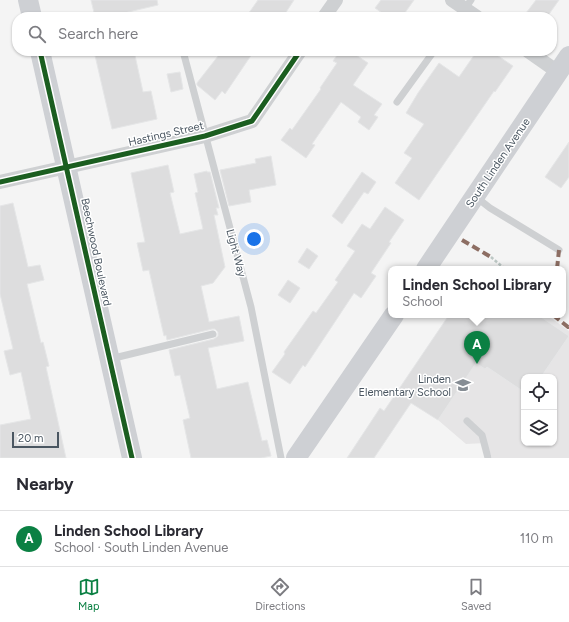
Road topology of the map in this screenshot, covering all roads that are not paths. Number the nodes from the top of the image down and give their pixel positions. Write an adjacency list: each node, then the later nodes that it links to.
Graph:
1 (28, 0): 5 (main road)
2 (336, 0): 6 (street)
3 (452, 0): 4 (street)
4 (465, 9)
5 (31, 12)
6 (328, 12)
7 (41, 56): 15 (main road, Beechwood Boulevard)
8 (184, 56): 14 (lane, Light Way)
9 (297, 56): 14 (street, Hastings Street)
10 (430, 56): 13 (lane)
11 (542, 56): 12 (street)
12 (564, 64): 17 (main road, South Linden Avenue)
13 (397, 102)
14 (204, 136): 15 (street, Hastings Street); 25 (lane, Light Way)
15 (67, 167): 16 (street, Hastings Street); 22 (main road, Beechwood Boulevard)
16 (0, 182)
17 (476, 197): 18 (lane); 19 (main road, South Linden Avenue)
18 (559, 250)
19 (428, 266)
20 (392, 318): 26 (main road)
21 (213, 334): 22 (lane)
22 (110, 359): 24 (main road, Beechwood Boulevard)
23 (467, 421): 27 (lane)
24 (132, 458)
25 (281, 458)
26 (296, 458)
27 (488, 458)

